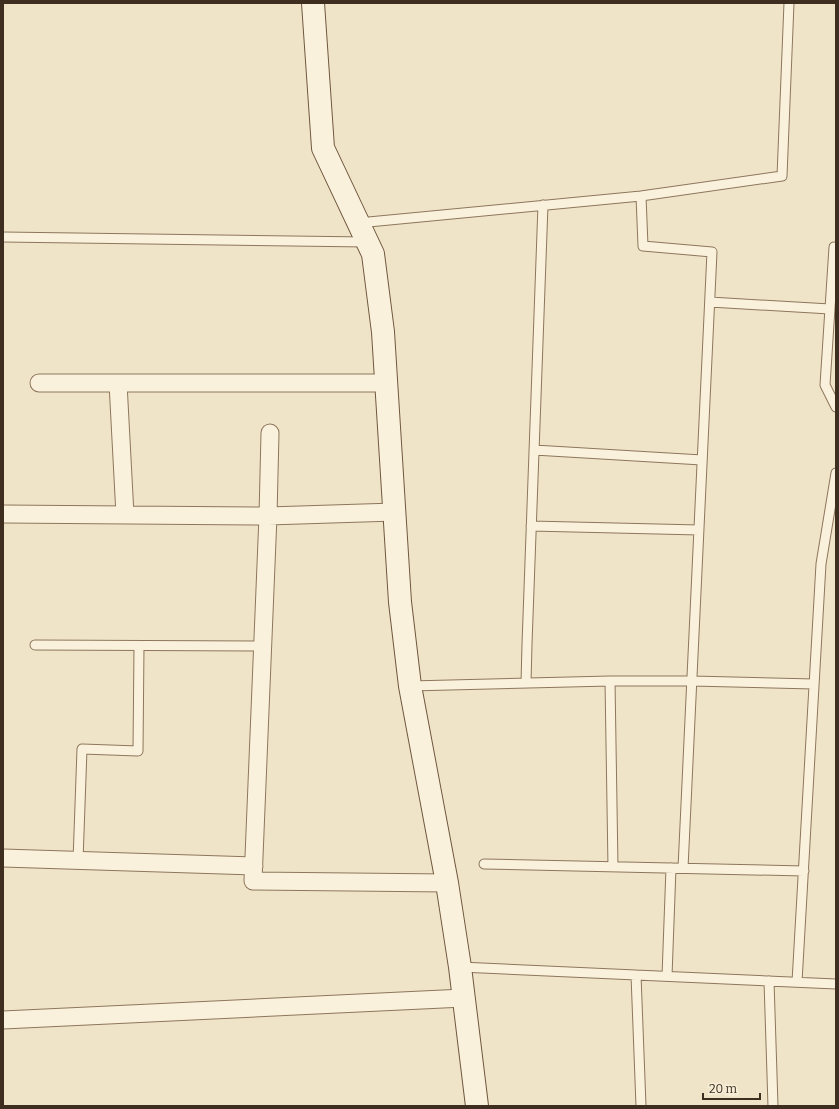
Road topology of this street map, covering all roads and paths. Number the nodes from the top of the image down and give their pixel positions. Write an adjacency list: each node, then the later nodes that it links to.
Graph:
1 (313, 3): 5 (street)
2 (789, 3): 3 (lane)
3 (641, 196): 4 (lane); 8 (lane)
4 (543, 205): 5 (lane); 15 (lane)
5 (363, 232): 6 (lane); 12 (street)
6 (3, 237)
7 (834, 247): 9 (lane)
8 (710, 302): 9 (lane); 16 (lane)
9 (830, 309): 13 (lane)
10 (39, 383): 11 (street)
11 (118, 383): 12 (street); 20 (street)
12 (386, 383): 18 (street)
13 (836, 407)
14 (270, 433): 21 (street)
15 (534, 450): 16 (lane); 22 (lane)
16 (702, 460): 23 (lane)
17 (836, 473): 30 (lane)
18 (395, 512): 21 (street); 31 (street)
19 (3, 514): 20 (street)
20 (125, 515): 21 (street)
21 (268, 516): 26 (street)
22 (531, 526): 23 (lane); 29 (lane)
23 (699, 530): 28 (lane)
24 (35, 645): 25 (lane)
25 (139, 646): 26 (lane); 33 (lane)
26 (263, 646): 35 (street)
27 (610, 681): 28 (lane); 29 (lane); 36 (lane)
28 (692, 681): 30 (lane); 38 (lane)
29 (526, 683): 31 (lane)
30 (814, 684): 39 (lane)
31 (410, 686): 40 (street)
32 (3, 858): 33 (street)
33 (78, 861): 35 (street)
34 (484, 864): 36 (lane)
35 (254, 866): 40 (street)
36 (612, 867): 37 (lane)
37 (671, 868): 38 (lane); 43 (lane)
38 (683, 868): 39 (lane)
39 (804, 871): 45 (lane)
40 (447, 883): 41 (street)
41 (460, 967): 42 (lane); 47 (street)
42 (636, 975): 43 (lane); 50 (lane)
43 (667, 976): 44 (lane)
44 (769, 981): 45 (lane); 51 (lane)
45 (797, 982): 46 (lane)
46 (836, 984)
47 (464, 998): 48 (street); 49 (street)
48 (3, 1020)
49 (477, 1106)
50 (641, 1106)
51 (773, 1106)

